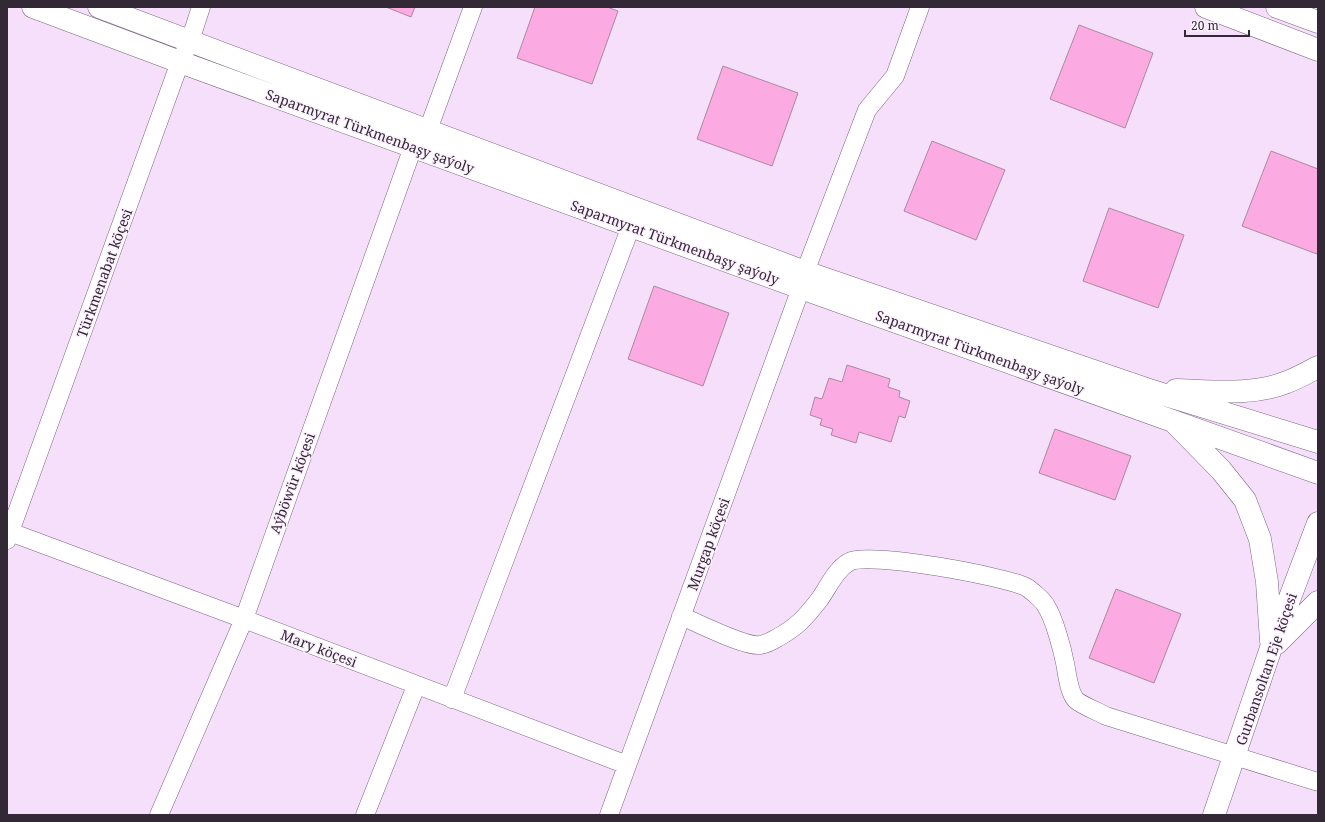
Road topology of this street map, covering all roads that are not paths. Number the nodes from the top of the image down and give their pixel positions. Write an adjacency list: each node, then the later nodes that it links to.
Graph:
1 (33, 7): 11 (main road, Saparmyrat Türkmenbaşy şaýoly)
2 (99, 7): 9 (main road, Saparmyrat Türkmenbaşy şaýoly)
3 (201, 7): 9 (street, Türkmenabat köçesi)
4 (473, 7): 12 (street)
5 (920, 7): 15 (street, Murgap köçesi)
6 (1206, 7): 10 (main road)
7 (1277, 7): 8 (main road)
8 (1318, 22)
9 (190, 40): 11 (street, Türkmenabat köçesi); 12 (main road, Saparmyrat Türkmenbaşy şaýoly)
10 (1318, 50)
11 (180, 62): 13 (main road, Saparmyrat Türkmenbaşy şaýoly); 22 (street, Türkmenabat köçesi)
12 (428, 130): 15 (main road, Saparmyrat Türkmenbaşy şaýoly)
13 (413, 147): 14 (main road, Saparmyrat Türkmenbaşy şaýoly); 25 (street, Aýböwür köçesi)
14 (631, 226): 15 (main road, Saparmyrat Türkmenbaşy şaýoly); 28 (street)
15 (803, 280): 17 (main road, Saparmyrat Türkmenbaşy şaýoly); 18 (main road, Saparmyrat Türkmenbaşy şaýoly); 24 (street, Murgap köçesi)
16 (1318, 367): 17 (main road)
17 (1146, 389): 19 (main road, Saparmyrat Türkmenbaşy şaýoly)
18 (1173, 421): 20 (main road, Saparmyrat Türkmenbaşy şaýoly); 26 (main road)
19 (1318, 442)
20 (1318, 473)
21 (1318, 524): 26 (main road, Gurbansoltan Eje köçesi)
22 (8, 536): 25 (street, Mary köçesi)
23 (1318, 602): 26 (main road)
24 (681, 616): 29 (street); 30 (street, Murgap köçesi)
25 (244, 619): 27 (street, Mary köçesi); 32 (street, Aýböwür köçesi)
26 (1271, 648): 29 (main road, Gurbansoltan Eje köçesi)
27 (416, 686): 28 (street, Mary köçesi); 33 (street)
28 (452, 699): 30 (street, Mary köçesi)
29 (1235, 755): 31 (street); 35 (main road, Gurbansoltan Eje köçesi)
30 (627, 765): 34 (street, Murgap köçesi)
31 (1318, 782)
32 (159, 815)
33 (365, 815)
34 (609, 815)
35 (1214, 815)

